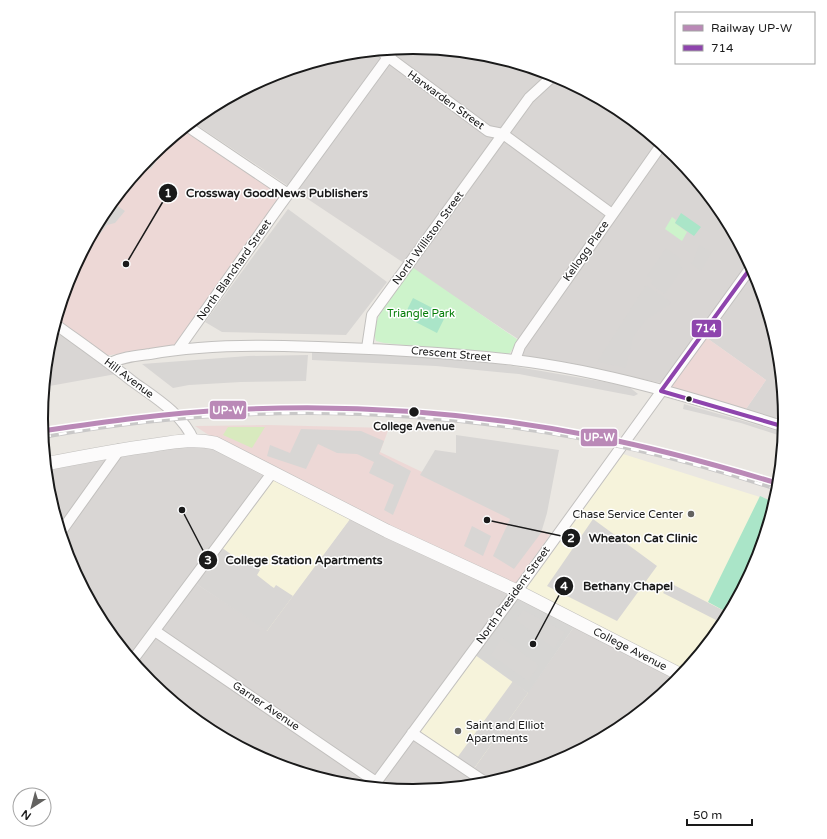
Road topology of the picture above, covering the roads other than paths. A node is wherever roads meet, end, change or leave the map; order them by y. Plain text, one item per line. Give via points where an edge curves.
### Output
1 (390, 55) edge
2 (393, 55) edge
3 (548, 80) edge
4 (192, 129) edge
5 (504, 134) junction
6 (658, 149) edge
7 (288, 194) junction
8 (612, 214) junction
9 (747, 272) edge
10 (60, 327) edge
11 (179, 348) junction
12 (367, 348) junction
13 (515, 360) junction
14 (110, 364) junction
15 (661, 391) junction
16 (779, 425) edge
17 (194, 441) junction
18 (120, 449) junction
19 (51, 463) edge
20 (272, 473) junction
21 (64, 527) edge
22 (517, 590) junction
23 (155, 631) junction
24 (136, 656) edge
25 (677, 673) edge
26 (412, 733) junction
27 (480, 779) edge
28 (370, 782) edge
29 (376, 783) edge

1 - 7 street, North Blanchard Street
2 - 5 street, Harwarden Street via 488,131
3 - 5 street, North Williston Street via 529,98
4 - 7 street
5 - 8 street, Harwarden Street
5 - 12 street, North Williston Street via 372,315
6 - 8 street, Kellogg Place
7 - 11 street, North Blanchard Street
8 - 13 street, Kellogg Place via 520,346
9 - 15 street, North President Street
10 - 14 street, Hill Avenue
11 - 12 street, Crescent Street via 244,345
11 - 14 street, Crescent Street via 124,357
12 - 13 street, Crescent Street
13 - 15 street, Crescent Street via 584,372
14 - 17 street, Hill Avenue via 169,409
15 - 16 street, Crescent Street
15 - 22 street, North President Street
17 - 18 street, College Avenue
17 - 20 street, College Avenue via 214,443
18 - 19 street, College Avenue
18 - 21 street
20 - 22 street, College Avenue via 387,531
20 - 23 street
22 - 25 street, College Avenue
22 - 26 street, North President Street
23 - 24 street
23 - 28 street, Garner Avenue
26 - 27 street
26 - 29 street, North President Street

